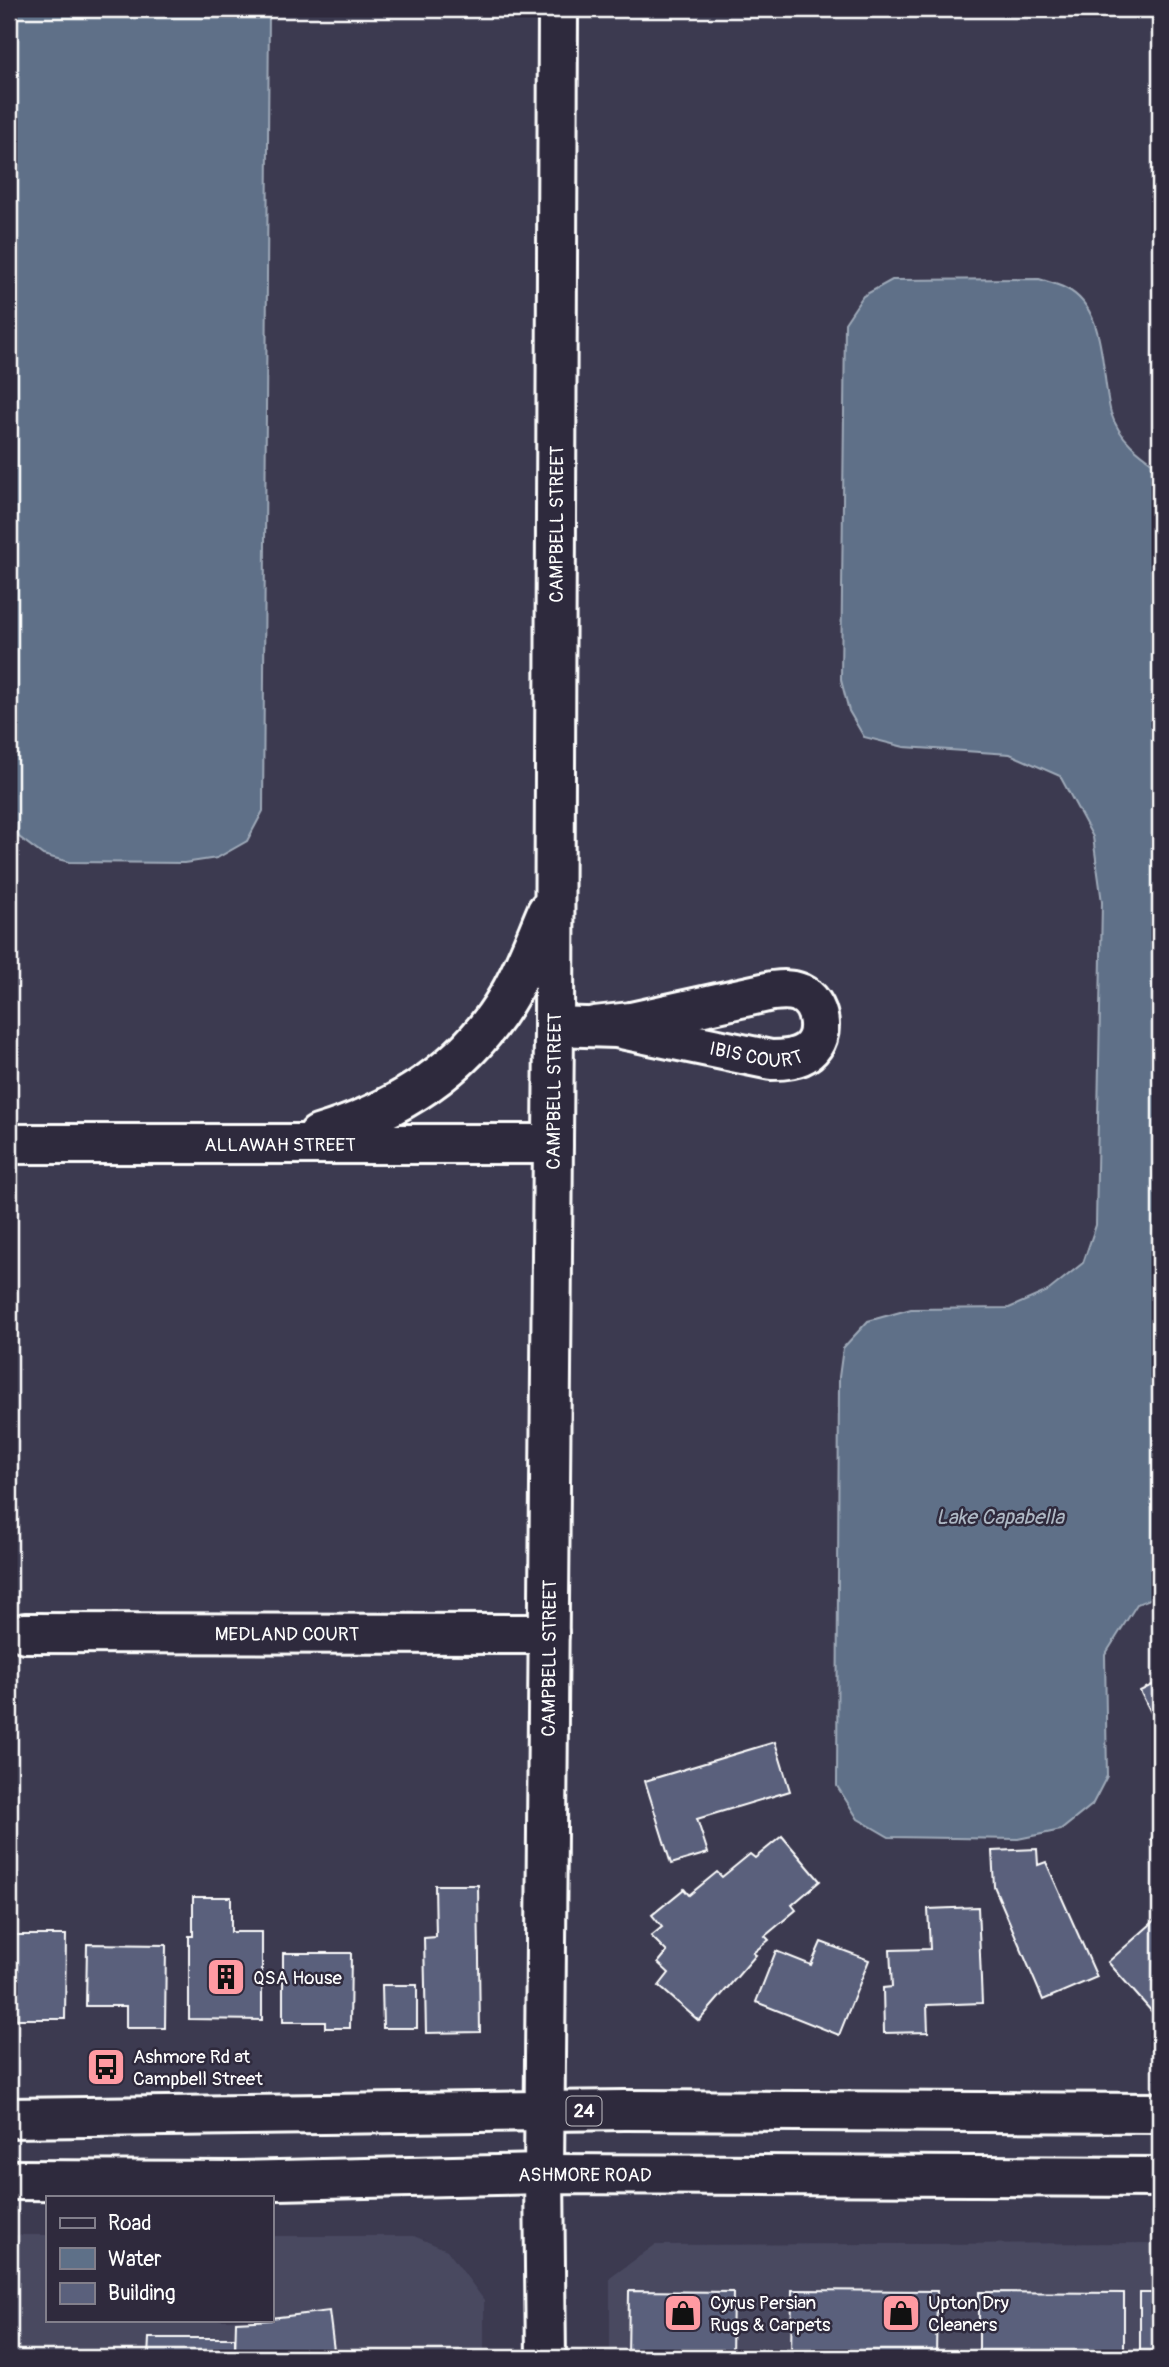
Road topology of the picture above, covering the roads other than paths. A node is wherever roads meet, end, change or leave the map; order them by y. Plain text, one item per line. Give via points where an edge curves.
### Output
1 (558, 9) edge
2 (554, 895) junction
3 (554, 1026) junction
4 (595, 1026) junction
5 (9, 1144) edge
6 (282, 1144) junction
7 (553, 1144) junction
8 (25, 1633) dead end
9 (549, 1633) junction
10 (546, 2111) junction
11 (1160, 2113) edge
12 (9, 2118) edge
13 (544, 2174) junction
14 (1160, 2177) edge
15 (9, 2180) edge
16 (546, 2358) edge

1 - 2 street, CAMPBELL STREET
2 - 3 street, CAMPBELL STREET
2 - 6 street via 508,996 457,1061 416,1092 374,1115
3 - 4 street, IBIS COURT
3 - 7 street, CAMPBELL STREET
4 - 4 street, IBIS COURT via 789,990 809,1000 819,1030 809,1050 778,1060
5 - 6 street, ALLAWAH STREET
6 - 7 street, ALLAWAH STREET
7 - 9 street, CAMPBELL STREET
8 - 9 street, MEDLAND COURT
9 - 10 street, CAMPBELL STREET
10 - 11 street, 24
10 - 12 street, 24
10 - 13 street, CAMPBELL STREET
13 - 14 street, ASHMORE ROAD
13 - 15 street, ASHMORE ROAD via 237,2181
13 - 16 street, CAMPBELL STREET

